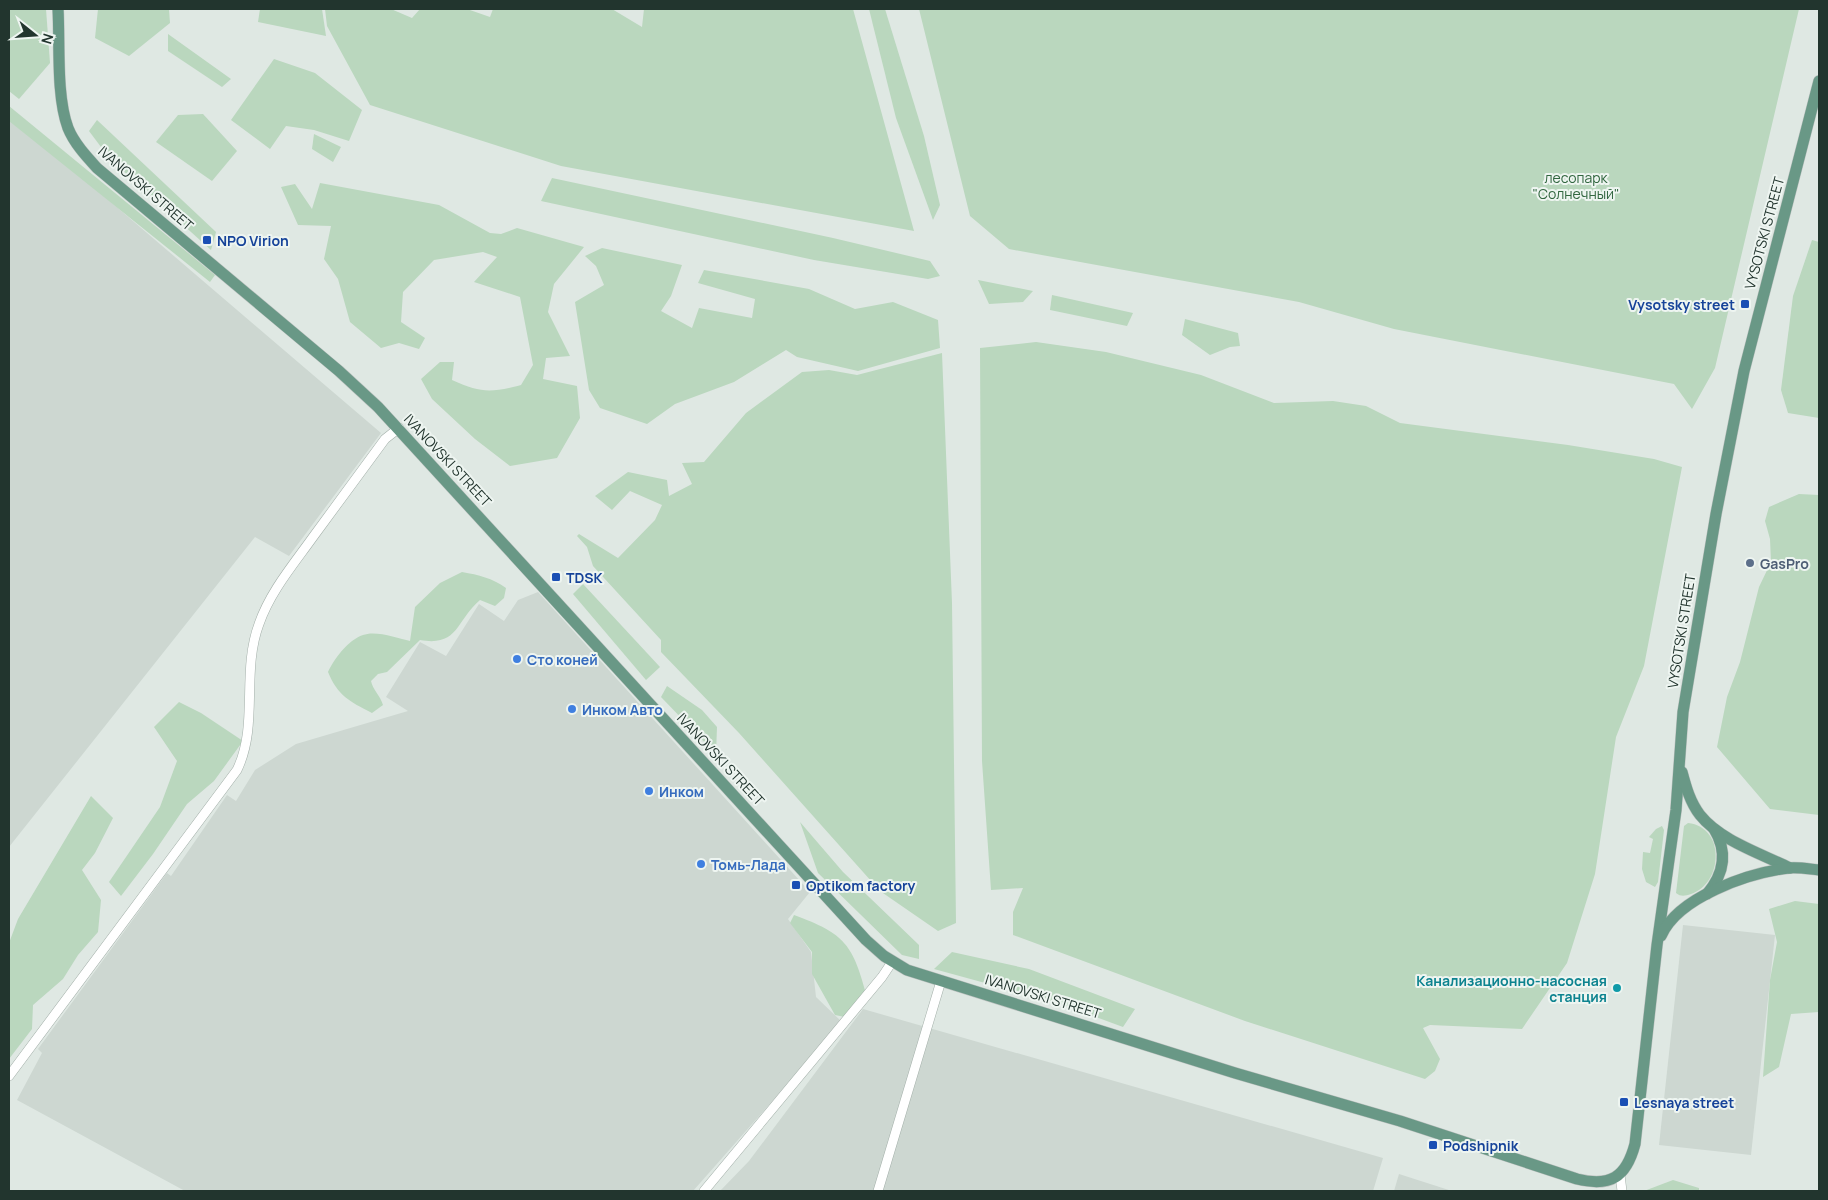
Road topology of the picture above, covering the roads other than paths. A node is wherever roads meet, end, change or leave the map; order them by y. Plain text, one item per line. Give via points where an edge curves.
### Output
1 (58, 9) edge
2 (1819, 81) edge
3 (399, 428) junction
4 (1680, 765) junction
5 (1676, 810) junction
6 (1700, 814) junction
7 (1711, 826) junction
8 (1790, 868) junction
9 (1819, 870) edge
10 (1702, 897) junction
11 (1663, 904) junction
12 (1657, 945) junction
13 (892, 962) junction
14 (940, 981) junction
15 (9, 1076) edge
16 (1620, 1174) junction
17 (704, 1191) edge
18 (878, 1191) edge
19 (1622, 1191) edge

1 - 3 main road, IVANOVSKI STREET via 62,99 68,128 79,148 97,168 339,371
2 - 4 main road, VYSOTSKI STREET via 1749,352 1728,447 1683,712
3 - 13 main road, IVANOVSKI STREET via 866,940
3 - 15 street via 385,439 268,603 253,646 248,737 237,770
4 - 5 main road, VYSOTSKI STREET
4 - 6 main road via 1688,794
5 - 6 main road
5 - 11 main road, VYSOTSKI STREET
6 - 7 main road
7 - 8 main road
7 - 10 main road via 1719,838 1723,861 1715,885
8 - 9 main road
8 - 10 main road via 1751,876
10 - 11 main road via 1685,903
10 - 12 main road via 1676,913 1665,926
11 - 12 main road, VYSOTSKI STREET
12 - 16 main road, VYSOTSKI STREET via 1635,1144 1631,1159
13 - 14 main road, IVANOVSKI STREET
13 - 17 street
14 - 16 main road, IVANOVSKI STREET via 1408,1123 1577,1178 1598,1183
14 - 18 street
16 - 19 street

